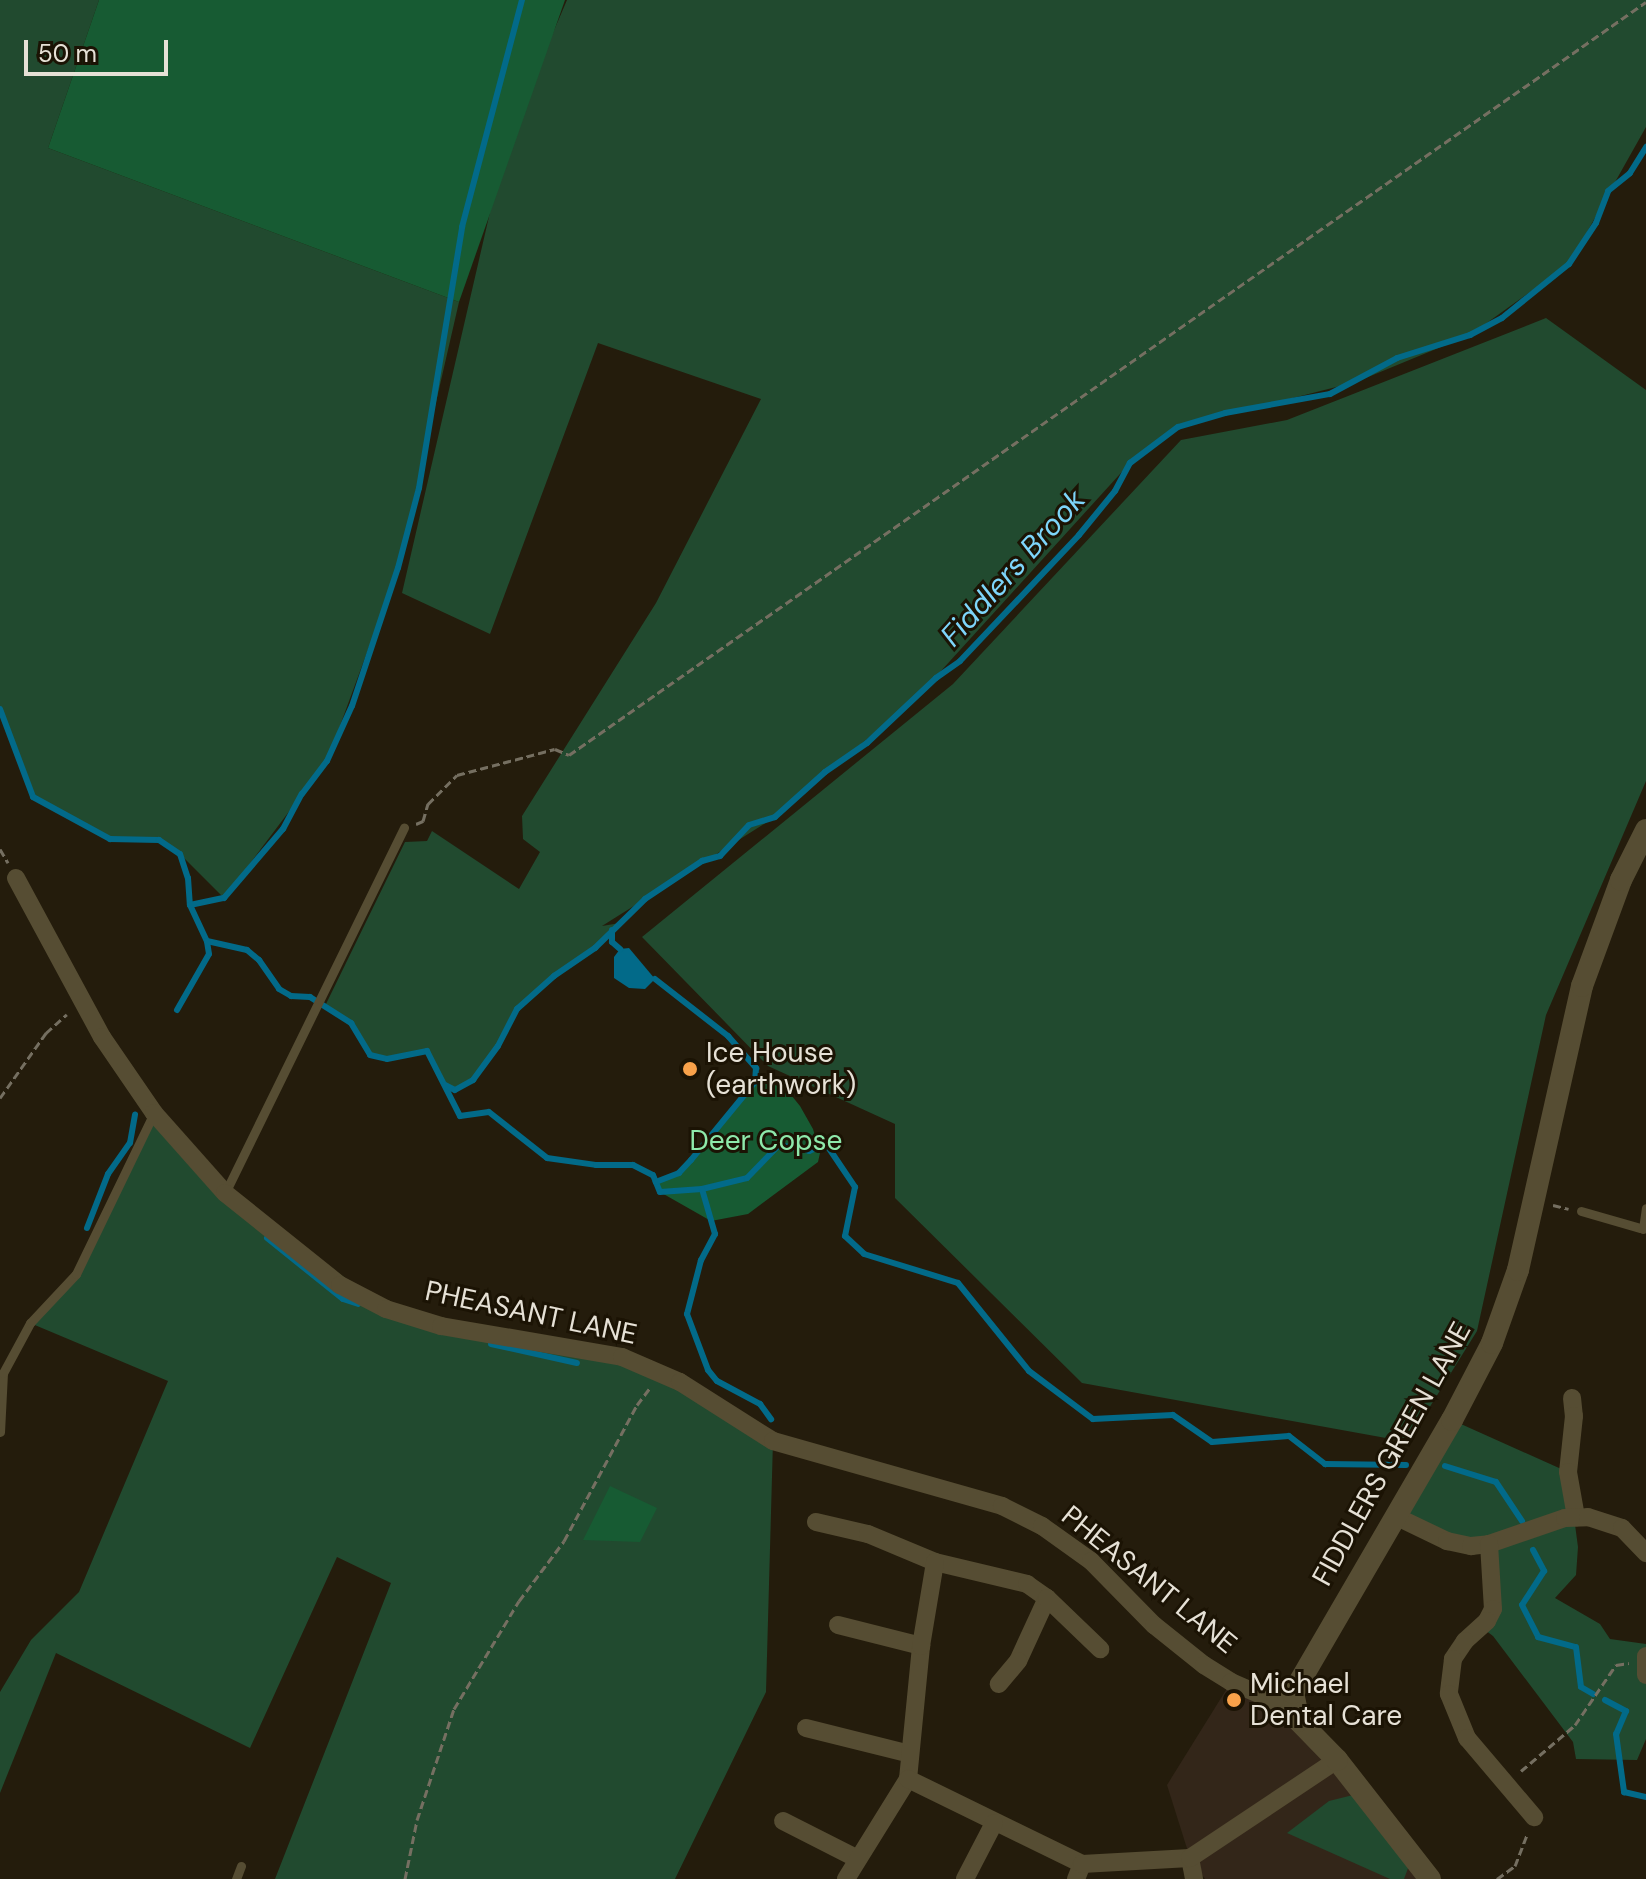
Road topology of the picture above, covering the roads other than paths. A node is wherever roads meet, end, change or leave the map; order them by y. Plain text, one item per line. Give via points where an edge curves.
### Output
1 (404, 827) road end
2 (1646, 830) edge
3 (16, 878) dead end
4 (154, 1113) junction
5 (225, 1193) junction
6 (1646, 1208) edge
7 (1581, 1211) road end
8 (1643, 1229) edge
9 (1579, 1412) dead end
10 (0, 1432) edge
11 (1395, 1516) junction
12 (1576, 1517) junction
13 (816, 1522) dead end
14 (1489, 1544) junction
15 (1646, 1553) edge
16 (935, 1562) junction
17 (1047, 1598) junction
18 (838, 1625) dead end
19 (921, 1646) junction
20 (1100, 1649) dead end
21 (999, 1684) dead end
22 (1293, 1701) junction
23 (806, 1728) dead end
24 (910, 1754) junction
25 (1337, 1760) junction
26 (908, 1779) junction
27 (1534, 1817) road end
28 (783, 1821) dead end
29 (994, 1823) junction
30 (856, 1858) junction
31 (1190, 1858) junction
32 (241, 1866) dead end
33 (1079, 1872) edge
34 (236, 1879) edge
35 (846, 1879) edge
36 (965, 1879) edge
37 (1194, 1879) edge
38 (1430, 1879) edge

1 - 5 lane
2 - 11 street, FIDDLERS GREEN LANE via 1621,880 1582,986 1518,1270 1492,1343
3 - 4 street, PHEASANT LANE via 82,1001
4 - 5 street, PHEASANT LANE
4 - 10 lane via 76,1274 30,1323 3,1373
5 - 22 street, PHEASANT LANE via 320,1272 386,1309 441,1326 622,1357 659,1371 773,1441 982,1498 1022,1516 1091,1561 1154,1625 1204,1665 1275,1701
6 - 8 lane
7 - 8 lane
9 - 12 street via 1568,1472
11 - 14 street via 1447,1541
11 - 22 street, FIDDLERS GREEN LANE via 1299,1679
12 - 14 street
12 - 15 street via 1611,1523 1633,1536
13 - 16 street via 868,1534
14 - 27 street via 1493,1609 1458,1649 1448,1682 1460,1726
16 - 17 street via 1027,1584
16 - 19 street
17 - 20 street
17 - 21 street via 1018,1661
18 - 19 street
19 - 24 street
22 - 25 street via 1299,1721
23 - 24 street
24 - 26 street
25 - 31 street
25 - 38 street
26 - 29 street
26 - 30 street
28 - 30 street
29 - 33 street
29 - 36 street
30 - 35 street
31 - 33 street
31 - 37 street
32 - 34 lane

